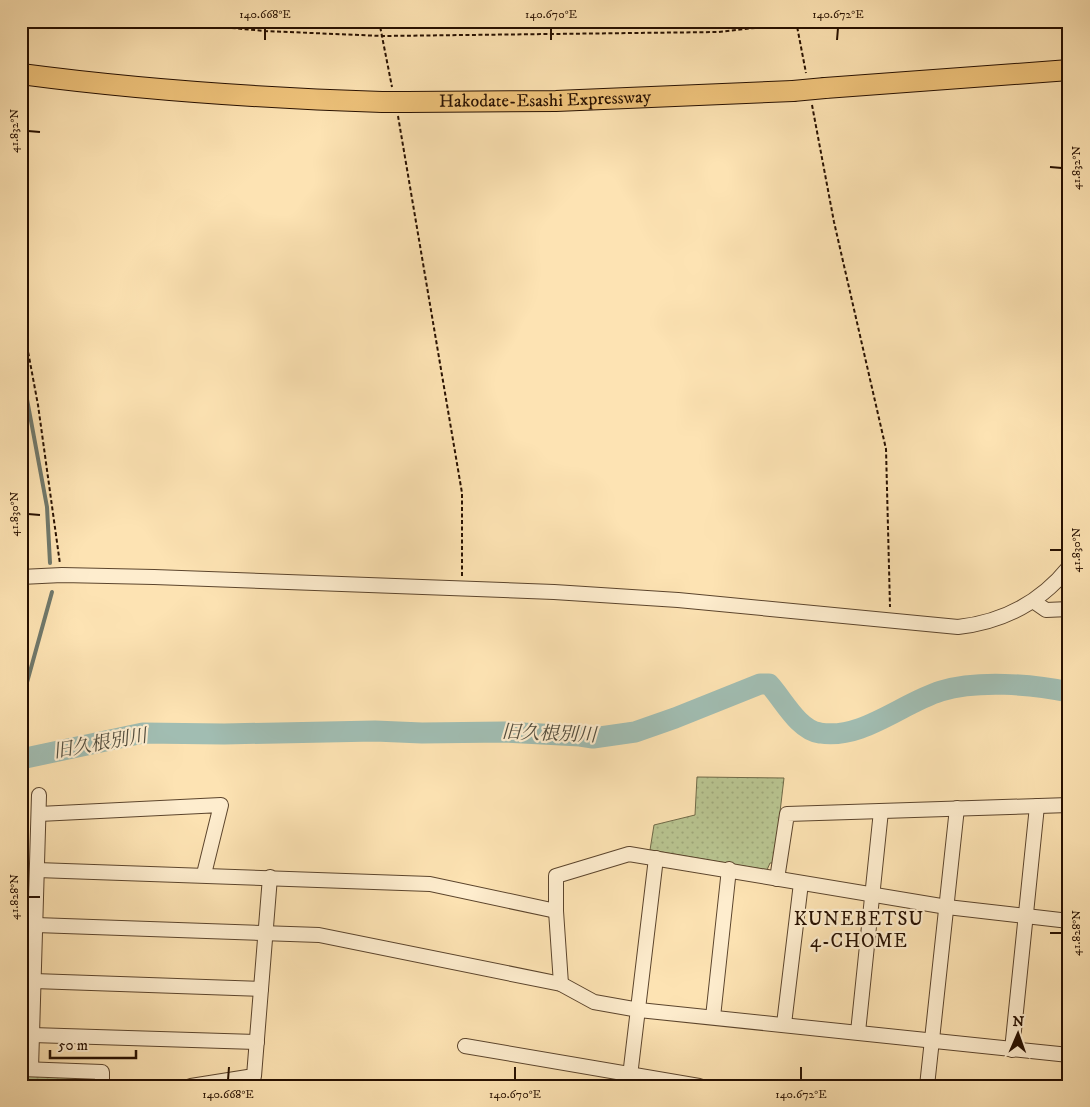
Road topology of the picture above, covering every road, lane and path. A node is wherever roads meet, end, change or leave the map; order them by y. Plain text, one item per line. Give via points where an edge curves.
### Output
1 (154, 21) edge
2 (379, 21) edge
3 (818, 21) edge
4 (796, 22) edge
5 (382, 36) junction
6 (1069, 70) edge
7 (21, 74) edge
8 (395, 102) junction
9 (817, 133) dead end
10 (21, 314) edge
11 (1069, 567) edge
12 (62, 574) junction
13 (21, 577) edge
14 (463, 589) junction
15 (1033, 601) junction
16 (1069, 609) edge
17 (891, 622) junction
18 (39, 795) dead end
19 (1069, 805) edge
20 (1037, 806) junction
21 (957, 808) junction
22 (881, 811) junction
23 (39, 814) junction
24 (656, 858) junction
25 (728, 869) junction
26 (37, 870) junction
27 (204, 874) junction
28 (270, 877) junction
29 (777, 879) junction
30 (801, 883) junction
31 (873, 895) junction
32 (947, 907) junction
33 (556, 911) junction
34 (1026, 916) junction
35 (1069, 921) edge
36 (36, 925) junction
37 (21, 927) edge
38 (266, 932) junction
39 (28, 983) edge
40 (561, 984) junction
41 (261, 989) junction
42 (639, 1010) junction
43 (713, 1017) junction
44 (784, 1024) junction
45 (858, 1032) junction
46 (32, 1035) junction
47 (931, 1041) junction
48 (257, 1042) junction
49 (465, 1046) dead end
50 (1012, 1050) junction
51 (1069, 1055) edge
52 (26, 1069) edge
53 (630, 1076) junction
54 (102, 1086) edge
55 (191, 1086) edge
56 (699, 1086) edge
57 (927, 1086) edge

1 - 5 path via 265,31
2 - 5 path
3 - 4 path
4 - 5 path via 718,32
5 - 8 path
6 - 8 highway, Hakodate-Esashi Expressway, bridge via 793,90 565,101
7 - 8 highway, Hakodate-Esashi Expressway via 131,88
8 - 14 path via 462,493
9 - 17 path via 886,449
10 - 12 path via 38,405
11 - 15 street via 1057,582
12 - 13 street
12 - 14 street
14 - 17 street via 678,600
15 - 16 street via 1046,610
15 - 17 street via 1022,609 974,625 936,627
18 - 23 street
19 - 20 street
20 - 21 street
20 - 34 street
21 - 22 street
21 - 32 street
22 - 29 street via 787,814
22 - 31 street
23 - 26 street
23 - 27 street via 221,805
24 - 25 street
24 - 33 street via 629,854 556,876
24 - 42 street
25 - 29 street
25 - 43 street
26 - 27 street
26 - 36 street
27 - 28 street
28 - 33 street via 430,884
28 - 38 street
29 - 30 street
30 - 31 street
30 - 44 street
31 - 32 street
31 - 45 street
32 - 34 street
32 - 47 street
33 - 40 street
34 - 35 street
34 - 50 street
36 - 37 street
36 - 38 street
36 - 39 street
38 - 40 street via 319,934
38 - 41 street
39 - 41 street
39 - 46 street
40 - 42 street via 594,1002
41 - 48 street
42 - 43 street
42 - 53 street
43 - 44 street
44 - 45 street
45 - 47 street
46 - 48 street
46 - 52 street
47 - 50 street
47 - 57 street
48 - 55 street via 254,1076
49 - 53 street
50 - 51 street
52 - 54 street via 102,1072
53 - 56 street

